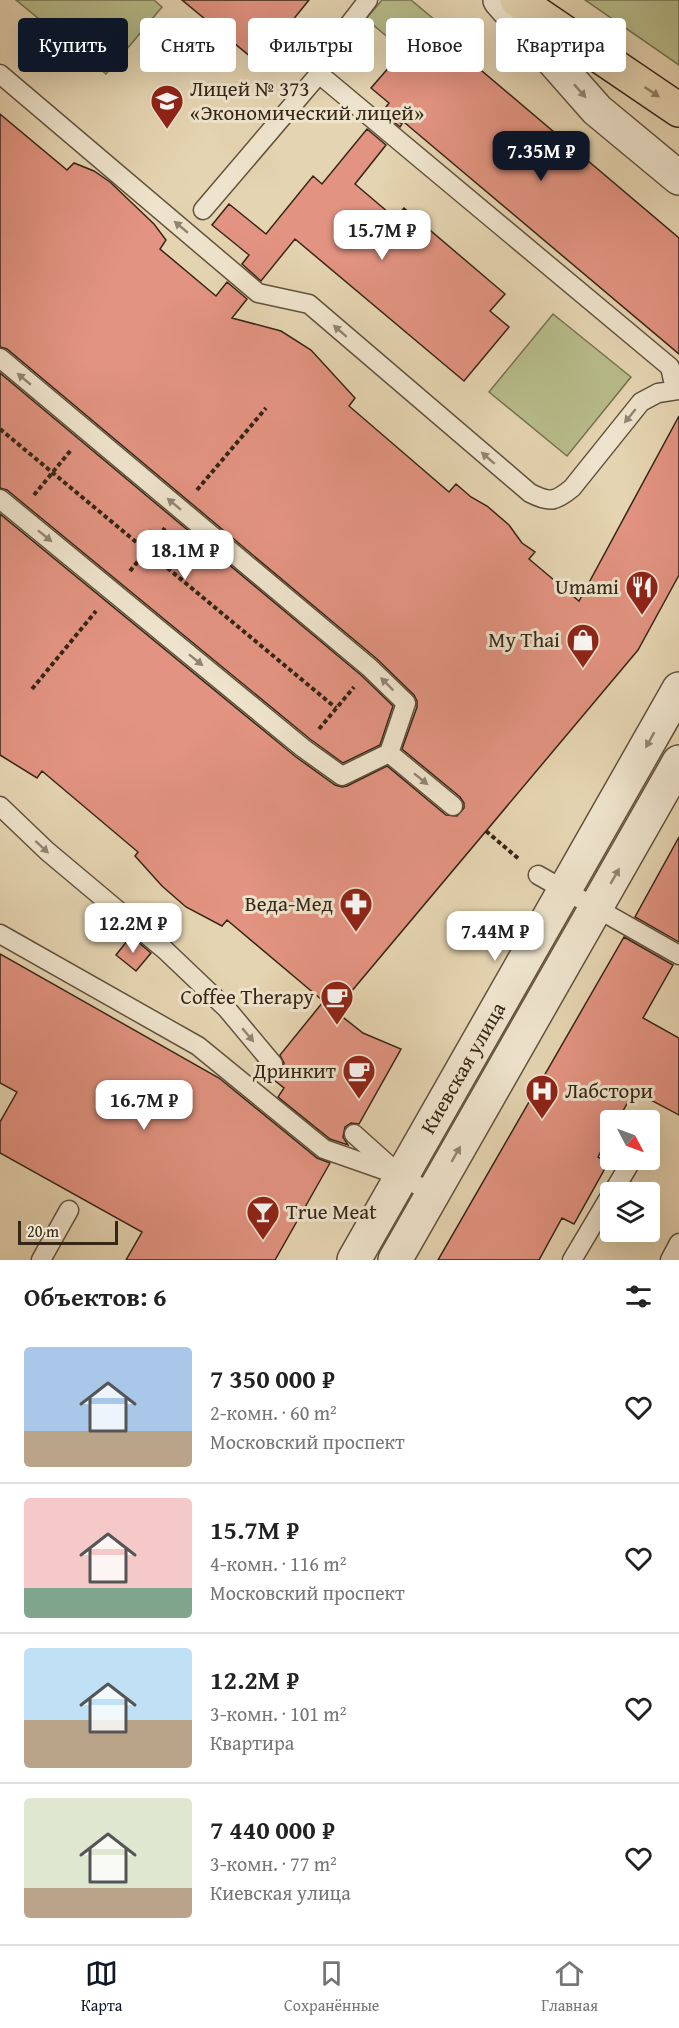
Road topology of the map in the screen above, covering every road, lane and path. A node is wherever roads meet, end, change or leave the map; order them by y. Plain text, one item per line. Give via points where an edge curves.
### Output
1 (368, 0) edge
2 (500, 0) edge
3 (516, 0) edge
4 (0, 74) edge
5 (319, 74) junction
6 (679, 110) edge
7 (679, 178) edge
8 (203, 210) dead end
9 (0, 358) edge
10 (677, 390) edge
11 (266, 408) dead end
12 (0, 429) edge
13 (87, 431) junction
14 (52, 472) junction
15 (0, 499) edge
16 (181, 510) junction
17 (18, 514) junction
18 (147, 551) junction
19 (113, 592) junction
20 (370, 668) junction
21 (32, 689) dead end
22 (675, 704) edge
23 (336, 708) junction
24 (303, 748) junction
25 (389, 753) junction
26 (679, 762) edge
27 (0, 806) edge
28 (453, 806) dead end
29 (486, 831) dead end
30 (552, 882) junction
31 (596, 908) junction
32 (0, 934) edge
33 (679, 955) edge
34 (273, 1064) dead end
35 (354, 1134) dead end
36 (402, 1176) junction
37 (433, 1194) junction
38 (69, 1210) dead end
39 (600, 1214) edge
40 (679, 1243) edge
41 (41, 1260) edge
42 (354, 1260) edge
43 (395, 1260) edge
44 (572, 1260) edge
45 (670, 1260) edge

1 - 5 lane via 334,44
2 -> 7 street via 597,110
3 -> 6 main road
10 -> 4 lane via 658,393 641,402 559,499 545,500 530,493 309,304 258,292
5 - 8 lane
5 - 10 lane via 670,367
13 -> 9 lane
11 - 16 path
12 - 14 path
13 - 14 path
16 -> 13 lane
14 - 17 path
14 - 18 path
15 - 17 lane
16 - 18 path
16 - 20 lane
17 -> 19 lane
18 - 19 path
18 - 23 path
19 - 21 path
19 -> 24 lane
20 - 23 path
25 -> 20 lane via 406,703
22 -> 30 street, Киевская улица
23 - 24 path
24 - 25 lane via 342,776
25 -> 28 lane
31 -> 26 street, Киевская улица
27 -> 34 lane via 165,950 227,1010
29 - 30 path
30 - 31 lane
30 - 36 street, Киевская улица
31 - 33 lane
37 -> 31 street, Киевская улица
32 - 36 lane via 198,1046 324,1149
35 - 36 lane
36 - 37 lane
36 - 42 street, Киевская улица
37 - 43 street, Киевская улица
38 - 41 lane
39 - 44 lane
40 - 45 lane

